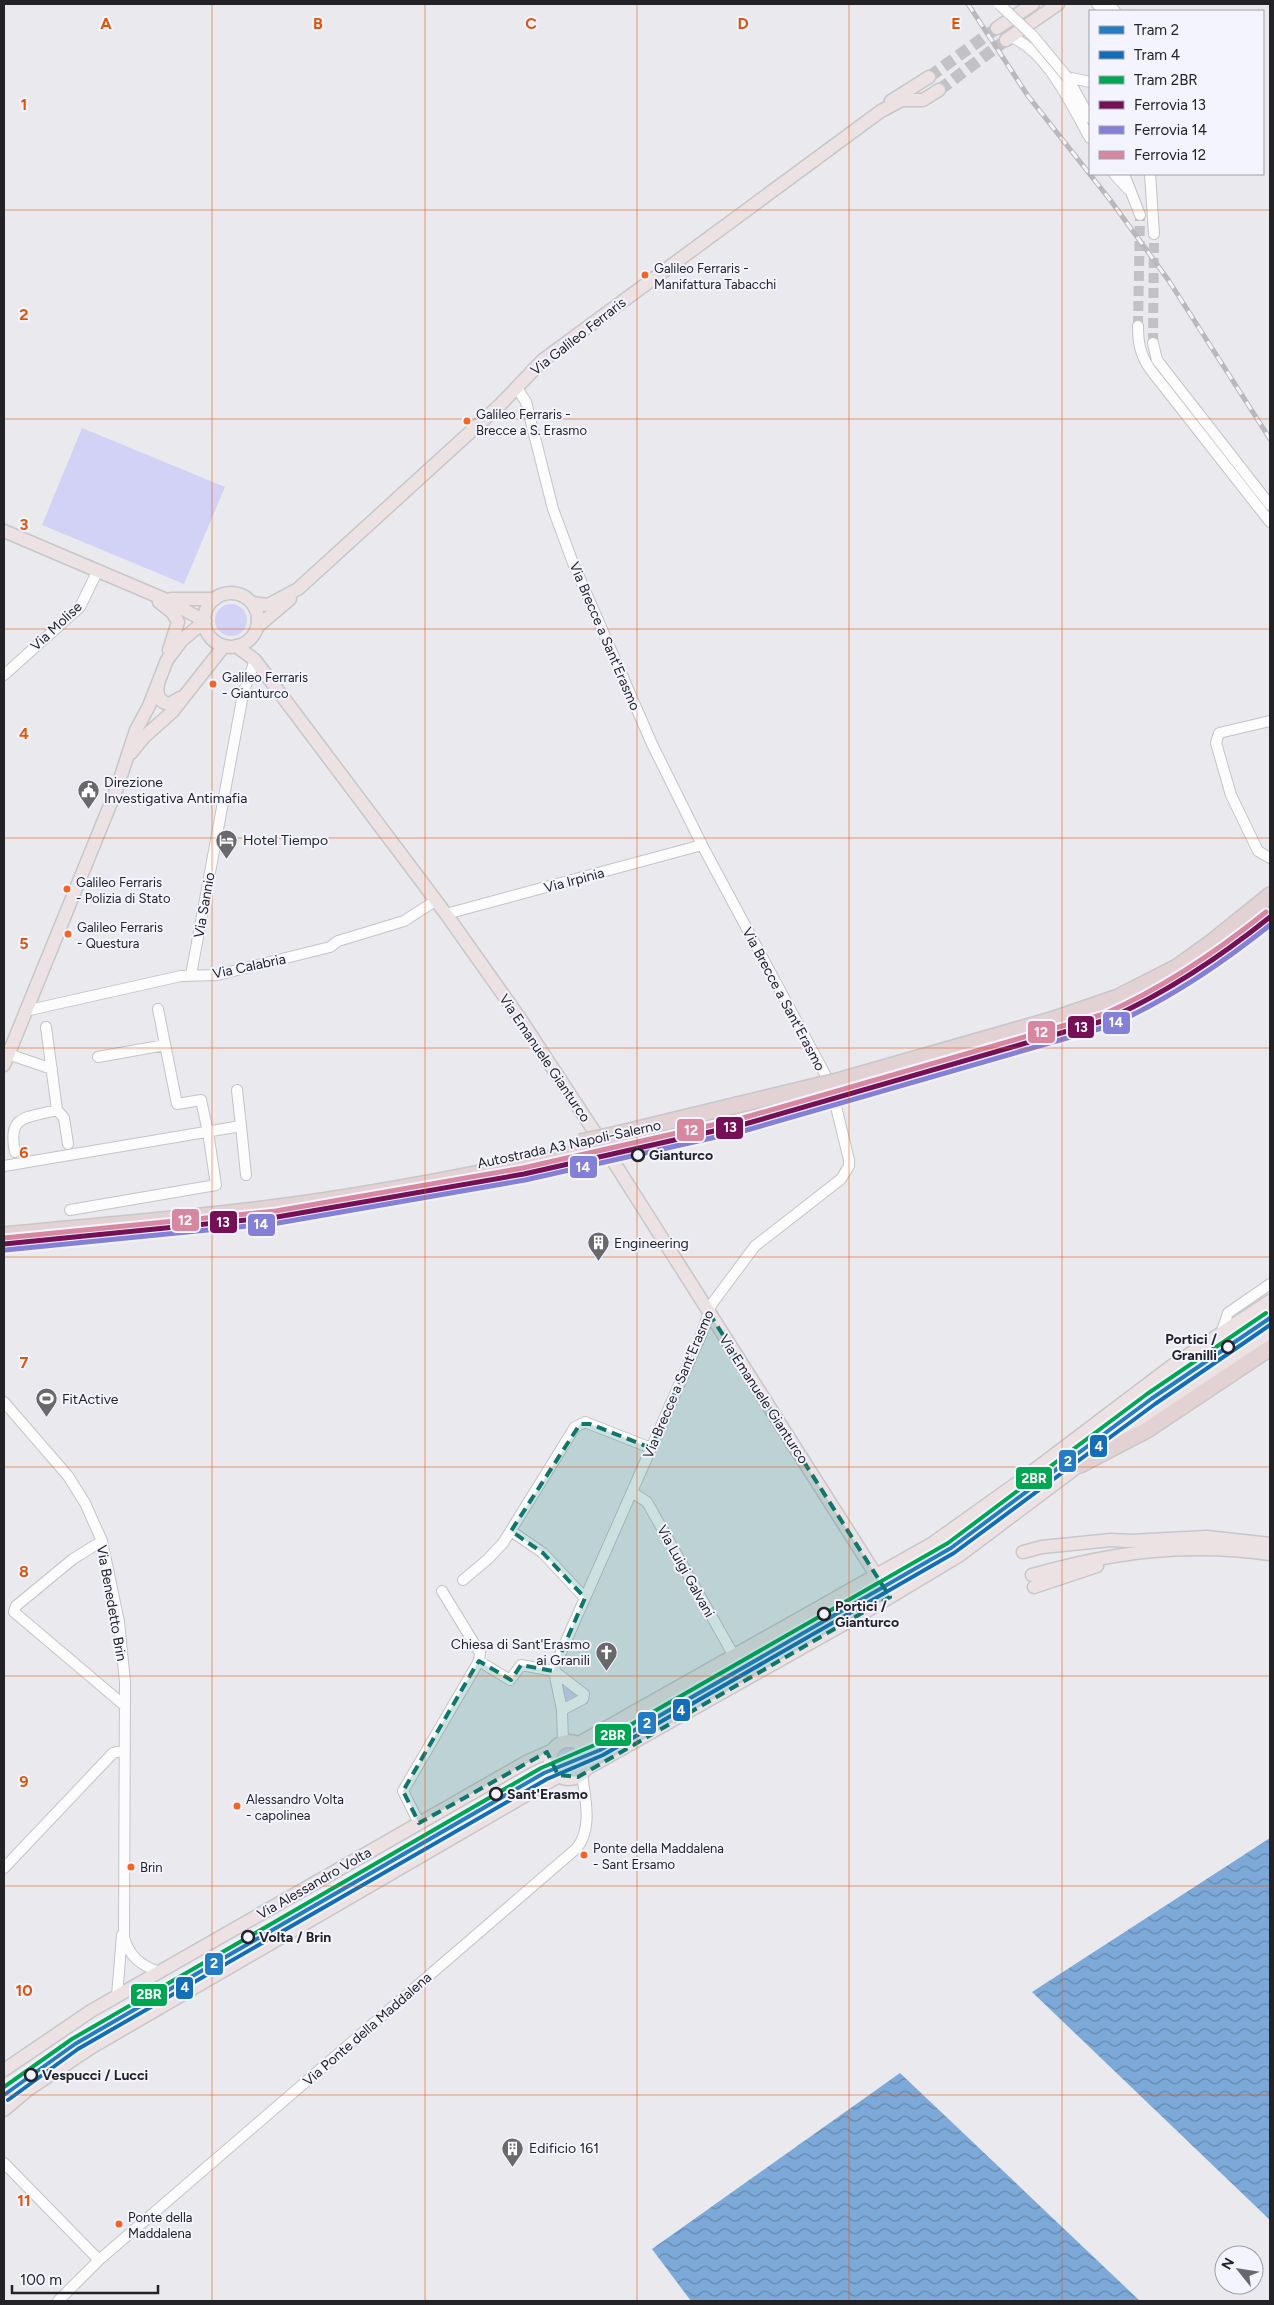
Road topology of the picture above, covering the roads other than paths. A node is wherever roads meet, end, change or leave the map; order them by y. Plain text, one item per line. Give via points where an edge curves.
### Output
1 (999, 4) edge
2 (1006, 4) edge
3 (1033, 4) edge
4 (1058, 4) edge
5 (999, 27) joint
6 (1009, 39) joint
7 (929, 77) tunnel mouth
8 (1067, 78) junction
9 (1089, 82) edge
10 (938, 90) tunnel mouth
11 (880, 111) junction
12 (1089, 116) edge
13 (1089, 136) edge
14 (1115, 175) edge
15 (1124, 175) edge
16 (1144, 175) edge
17 (1150, 175) edge
18 (1151, 194) junction
19 (1134, 196) junction
20 (1140, 215) tunnel mouth
21 (1154, 234) tunnel mouth
22 (1138, 326) tunnel mouth
23 (1153, 344) tunnel mouth
24 (517, 388) junction
25 (1270, 505) edge
26 (1270, 522) edge
27 (4, 531) edge
28 (98, 570) junction
29 (134, 586) junction
30 (298, 589) junction
31 (164, 599) junction
32 (215, 599) junction
33 (252, 603) junction
34 (205, 621) junction
35 (254, 633) junction
36 (230, 646) junction
37 (167, 660) junction
38 (255, 660) junction
39 (4, 674) edge
40 (158, 682) junction
41 (188, 691) junction
42 (1270, 722) edge
43 (127, 759) junction
44 (702, 845) junction
45 (1270, 858) edge
46 (1270, 895) edge
47 (435, 901) junction
48 (1270, 906) edge
49 (446, 914) junction
50 (192, 975) junction
51 (158, 1009) dead end
52 (25, 1011) junction
53 (46, 1027) dead end
54 (165, 1045) junction
55 (98, 1057) dead end
56 (6, 1060) edge
57 (52, 1070) junction
58 (828, 1088) junction
59 (237, 1090) dead end
60 (57, 1110) junction
61 (241, 1126) junction
62 (208, 1132) junction
63 (68, 1144) dead end
64 (583, 1147) junction
65 (15, 1152) dead end
66 (4, 1166) edge
67 (246, 1175) dead end
68 (70, 1210) dead end
69 (4, 1226) edge
70 (4, 1235) edge
71 (1270, 1284) edge
72 (1270, 1301) edge
73 (709, 1313) junction
74 (1270, 1332) edge
75 (1221, 1334) junction
76 (1270, 1348) edge
77 (4, 1402) edge
78 (651, 1448) junction
79 (1080, 1465) junction
80 (632, 1492) junction
81 (511, 1530) junction
82 (102, 1540) junction
83 (1270, 1544) edge
84 (1131, 1547) junction
85 (1068, 1550) junction
86 (1270, 1554) edge
87 (1067, 1565) junction
88 (876, 1574) junction
89 (463, 1580) dead end
90 (442, 1591) dead end
91 (890, 1597) junction
92 (585, 1598) junction
93 (734, 1656) junction
94 (480, 1661) junction
95 (554, 1671) junction
96 (125, 1706) junction
97 (562, 1710) junction
98 (563, 1742) junction
99 (579, 1743) junction
100 (126, 1750) junction
101 (553, 1750) junction
102 (584, 1771) junction
103 (559, 1776) junction
104 (419, 1822) junction
105 (4, 1868) edge
106 (123, 1926) junction
107 (159, 1972) junction
108 (116, 1996) junction
109 (4, 2070) edge
110 (4, 2110) edge
111 (4, 2163) edge
112 (99, 2260) junction
113 (58, 2301) edge

1 - 8 street, bridge via 1033,36
2 - 5 street
3 - 5 main road
4 - 6 main road
6 - 13 street via 1023,42 1038,55
7 - 11 main road, Via Galileo Ferraris via 904,91
8 - 9 street
8 - 12 street
10 - 11 main road, Via Galileo Ferraris via 923,100 902,100
11 - 24 main road, Via Galileo Ferraris via 545,358
14 - 19 street
15 - 19 street
16 - 18 street
17 - 18 street
18 - 21 street
19 - 20 street
22 - 26 street via 1141,355 1150,369
23 - 25 street via 1157,360
24 - 30 main road, Via Galileo Ferraris
24 - 44 street, Via Brecce a Sant'Erasmo via 526,402 553,509 573,563 652,744
27 - 28 main road
28 - 29 main road
28 - 39 street, Via Molise via 80,607
29 - 31 main road
29 - 37 main road via 176,617 178,626
30 - 33 main road, Via Galileo Ferraris via 268,605
30 - 35 main road, Via Galileo Ferraris
31 - 32 main road
31 - 34 main road
32 - 33 main road via 234,594
32 - 34 main road via 207,609
33 - 35 main road via 257,614
34 - 36 main road via 210,636
34 - 37 main road via 182,640
35 - 36 main road
35 - 38 main road, Via Emanuele Gianturco
36 - 38 main road, Via Emanuele Gianturco
36 - 41 main road
37 - 40 main road
38 - 47 main road, Via Emanuele Gianturco
38 - 50 street, Via Sannio via 243,694
40 - 41 main road via 157,694 166,704 177,701
40 - 43 main road
41 - 43 main road
42 - 45 street via 1219,733 1216,743 1235,803 1258,851
43 - 52 main road
44 - 49 street, Via Irpinia
44 - 73 street, Via Brecce a Sant'Erasmo via 826,1076 849,1160 841,1179 755,1246 711,1305
46 - 58 highway, Autostrada A3 Napoli-Salerno via 1214,941 1177,966 1118,997
47 - 49 main road, Via Emanuele Gianturco
47 - 50 street, Via Calabria via 404,921 339,941 330,947 216,975
48 - 58 highway, Autostrada A3 Napoli-Salerno via 1182,974 1122,1006 1072,1023
49 - 73 main road, Via Emanuele Gianturco via 519,1017
50 - 52 street, Via Calabria
51 - 54 street
52 - 56 main road
53 - 57 street
54 - 55 street
54 - 62 street via 177,1104 201,1100
56 - 57 street
57 - 60 street
58 - 64 highway, Autostrada A3 Napoli-Salerno
59 - 61 street
60 - 63 street via 64,1118
60 - 65 street via 26,1118 15,1125 11,1135
61 - 62 street
61 - 67 street
62 - 66 street
62 - 68 street via 216,1186
64 - 69 highway, Autostrada A3 Napoli-Salerno via 236,1204
64 - 70 highway, Autostrada A3 Napoli-Salerno via 446,1180 323,1200 246,1211
71 - 75 street via 1228,1312
72 - 75 main road
73 - 78 street, Via Brecce a Sant'Erasmo
73 - 88 main road, Via Emanuele Gianturco
74 - 79 main road via 1156,1408
75 - 88 main road via 1132,1394 955,1528
76 - 79 highway via 1147,1430
77 - 82 street, Via Benedetto Brin via 68,1476
78 - 80 street, Via Brecce a Sant'Erasmo
78 - 81 street via 590,1424 580,1424
79 - 91 main road via 960,1555
80 - 92 street, Via Brecce a Sant'Erasmo
80 - 93 street, Via Luigi Galvani via 648,1502
81 - 89 street via 497,1550
81 - 92 street via 543,1553
82 - 96 street, Via Benedetto Brin via 121,1638
82 - 96 street via 73,1559 14,1610 17,1616
83 - 84 main road via 1207,1538
84 - 85 main road
84 - 85 main road via 1084,1542 1025,1555
84 - 86 main road
84 - 87 main road
84 - 87 main road via 1033,1581
85 - 87 main road via 1062,1557
88 - 91 main road, Via Emanuele Gianturco
88 - 93 main road
90 - 94 street via 480,1653
91 - 102 main road
92 - 95 street, Via Brecce a Sant'Erasmo
93 - 99 main road
94 - 95 street via 510,1680 522,1665
94 - 104 street via 403,1791
95 - 97 street
95 - 97 street via 585,1696
96 - 100 street, Via Benedetto Brin
97 - 98 street
98 - 99 main road
98 - 101 main road
99 - 102 main road via 588,1756
100 - 105 street via 114,1753
100 - 106 street, Via Benedetto Brin
101 - 103 main road via 551,1764
101 - 104 main road, Via Alessandro Volta
102 - 103 main road via 573,1779
102 - 112 street, Via Ponte della Maddalena via 586,1826 583,1840 577,1848
103 - 110 main road via 92,2047
104 - 107 main road, Via Alessandro Volta
106 - 107 street, Via Benedetto Brin via 126,1946 132,1956
106 - 108 street, Via Benedetto Brin
107 - 108 main road, Via Alessandro Volta
108 - 109 main road, Via Alessandro Volta via 64,2027
111 - 112 street
112 - 113 street, Via Ponte della Maddalena

